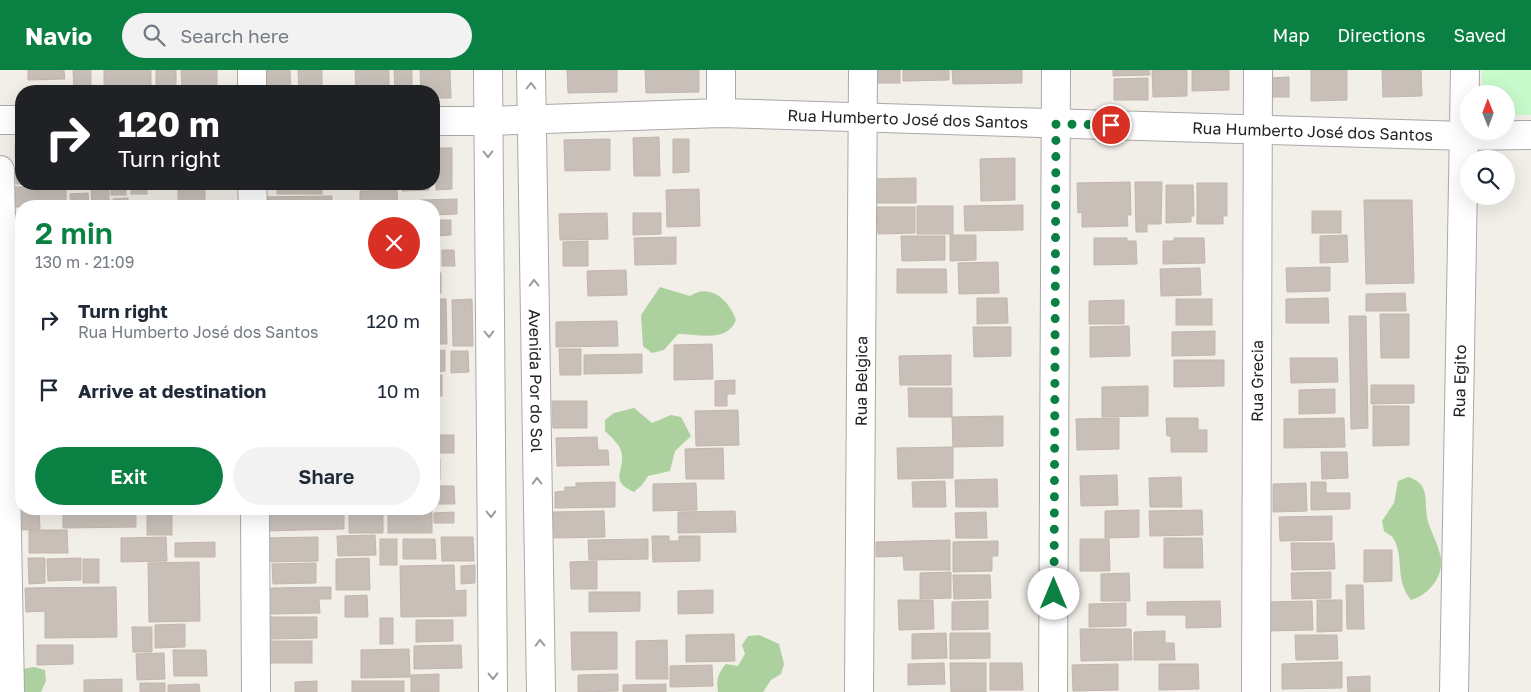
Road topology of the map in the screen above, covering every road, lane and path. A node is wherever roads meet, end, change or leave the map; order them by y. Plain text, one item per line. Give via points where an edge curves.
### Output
1 (252, 70) edge
2 (488, 70) edge
3 (531, 70) edge
4 (721, 70) edge
5 (863, 70) edge
6 (1056, 70) edge
7 (1258, 70) edge
8 (1465, 70) edge
9 (252, 85) edge
10 (1465, 85) edge
11 (721, 113) junction
12 (864, 117) junction
13 (531, 119) junction
14 (0, 120) edge
15 (15, 120) edge
16 (440, 121) edge
17 (487, 122) junction
18 (1056, 124) junction
19 (1258, 130) junction
20 (1460, 136) edge
21 (1515, 136) edge
22 (1531, 136) edge
23 (1465, 140) edge
24 (0, 170) edge
25 (255, 515) edge
26 (10, 692) edge
27 (256, 692) edge
28 (493, 692) edge
29 (541, 692) edge
30 (859, 692) edge
31 (1053, 692) edge
32 (1256, 692) edge
33 (1454, 692) edge

1 - 9 street
2 - 17 street
13 -> 3 street, Avenida Por do Sol
4 - 11 street
5 - 12 street, Rua Belgica
6 - 18 street
7 - 19 street, Rua Grecia
8 - 10 street, Rua Egito
11 - 12 street, Rua Humberto José dos Santos
11 - 13 street, Rua Humberto José dos Santos
12 - 18 street, Rua Humberto José dos Santos
12 - 30 street, Rua Belgica
13 - 17 street, Rua Humberto José dos Santos
29 -> 13 street, Avenida Por do Sol
14 - 15 street
16 - 17 street, Rua Humberto José dos Santos
17 -> 28 street
18 - 19 street, Rua Humberto José dos Santos
18 - 31 street
19 - 20 street, Rua Humberto José dos Santos
19 - 32 street, Rua Grecia
21 - 22 street, Rua Humberto José dos Santos
23 - 33 street, Rua Egito
24 - 26 street
25 - 27 street

